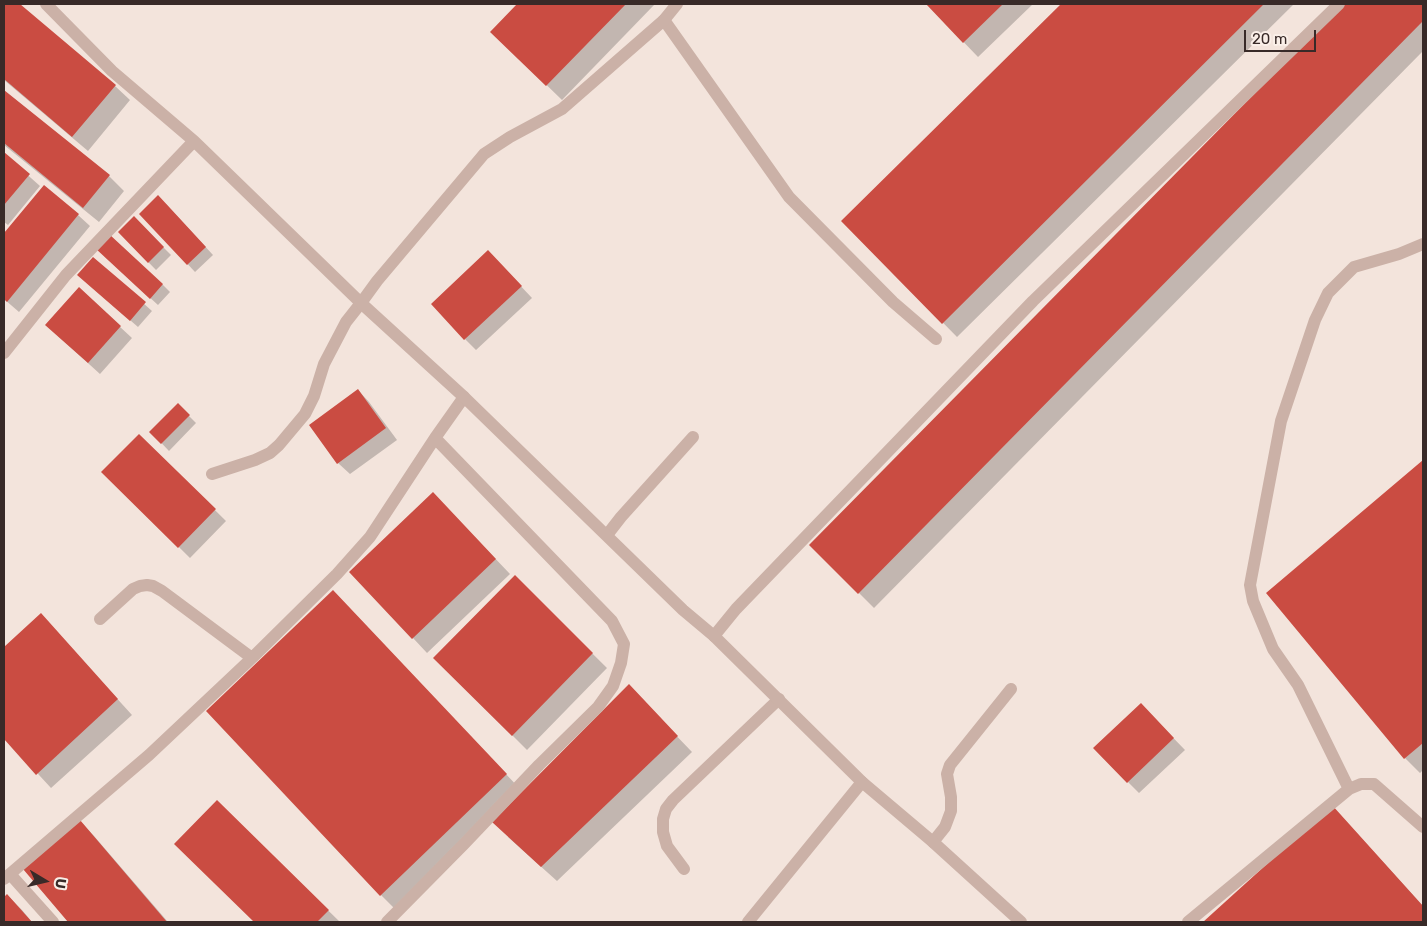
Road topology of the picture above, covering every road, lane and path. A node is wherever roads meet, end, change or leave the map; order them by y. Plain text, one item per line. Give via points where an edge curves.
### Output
1 (677, 4) edge
2 (1340, 4) edge
3 (53, 6) edge
4 (664, 20) junction
5 (194, 141) junction
6 (1423, 244) edge
7 (361, 303) junction
8 (936, 339) dead end
9 (4, 353) edge
10 (464, 398) junction
11 (435, 438) junction
12 (693, 438) dead end
13 (212, 474) dead end
14 (607, 536) junction
15 (100, 619) dead end
16 (714, 636) junction
17 (252, 658) junction
18 (1011, 689) dead end
19 (779, 699) junction
20 (862, 782) junction
21 (1349, 789) junction
22 (1423, 827) edge
23 (933, 842) junction
24 (684, 869) dead end
25 (7, 877) edge
26 (53, 922) edge
27 (387, 922) edge
28 (748, 922) edge
29 (1022, 922) edge
30 (1188, 922) edge

1 - 4 street
2 - 16 street via 1033,302 736,609
3 - 5 street via 112,71
4 - 7 street via 562,109 484,154
4 - 8 street via 789,197 893,302
5 - 7 street
5 - 9 street via 66,275
6 - 21 street via 1354,266 1328,293 1315,320 1281,421 1250,585 1253,601 1273,649 1298,685
7 - 10 street
7 - 13 street via 346,322 324,364 305,414 279,445 255,460
10 - 11 street
10 - 14 street
11 - 17 street via 370,537
11 - 27 street via 612,621 624,644 613,686 598,707
12 - 14 street
14 - 16 street
15 - 17 street via 133,589 153,586
16 - 19 street
17 - 25 street via 149,755
18 - 23 street via 950,765 947,774 951,811 945,827
19 - 20 street
19 - 24 street via 666,809 663,832 667,846
20 - 23 street
20 - 28 street
21 - 22 street via 1361,784 1374,784
21 - 30 street
23 - 29 street
25 - 26 street

